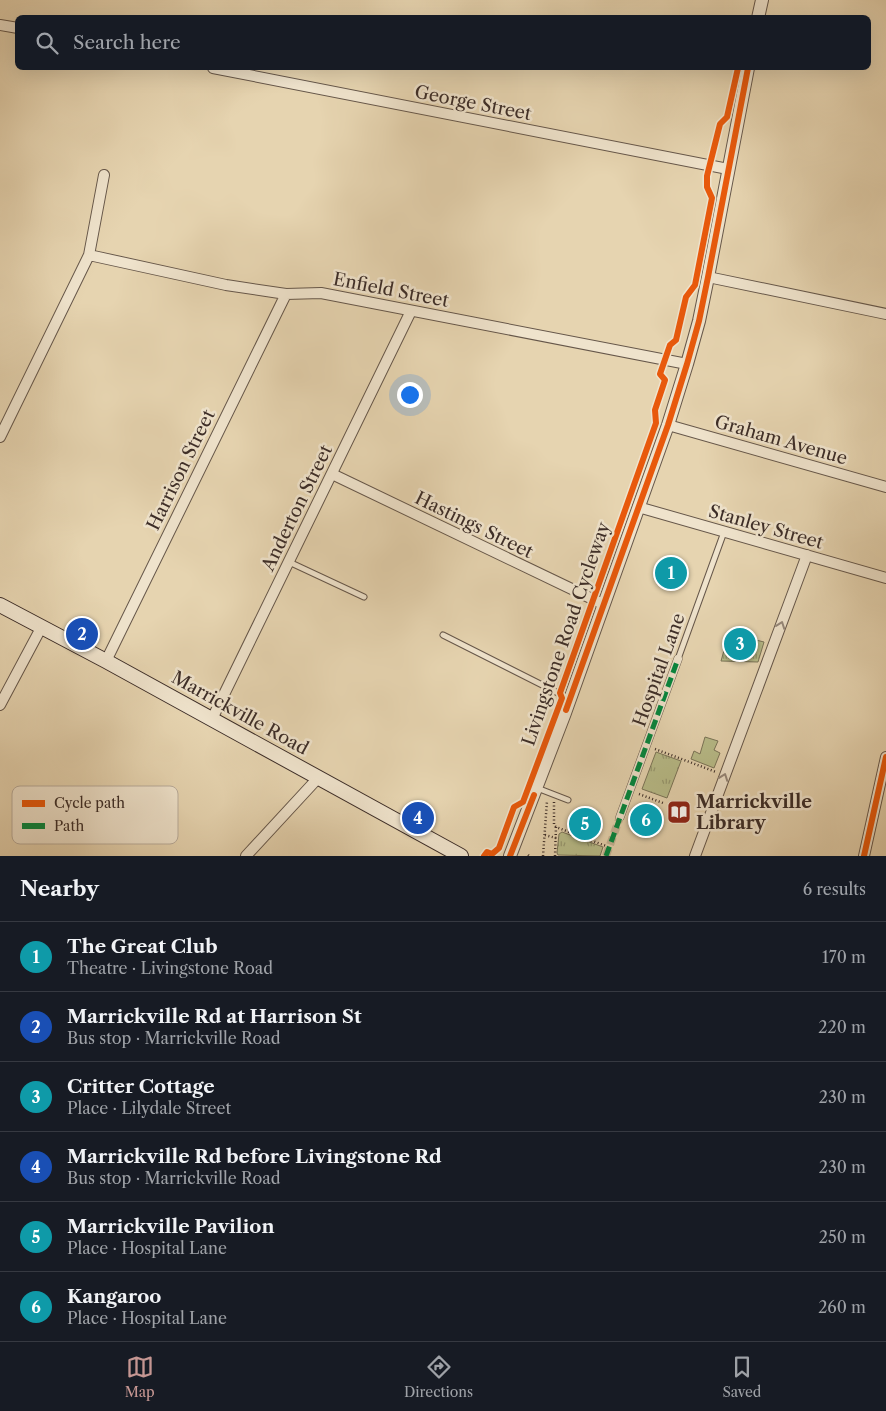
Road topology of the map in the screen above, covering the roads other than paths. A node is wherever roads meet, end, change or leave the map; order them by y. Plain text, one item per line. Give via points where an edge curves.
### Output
1 (762, 0) edge
2 (759, 15) edge
3 (0, 24) edge
4 (15, 27) edge
5 (223, 70) edge
6 (748, 70) edge
7 (728, 169) junction
8 (104, 175) dead end
9 (89, 255) junction
10 (708, 277) junction
11 (286, 294) junction
12 (411, 311) junction
13 (886, 314) edge
14 (687, 364) junction
15 (668, 425) junction
16 (0, 437) edge
17 (332, 474) junction
18 (886, 487) edge
19 (638, 507) junction
20 (724, 532) junction
21 (807, 556) junction
22 (289, 562) junction
23 (886, 578) edge
24 (364, 598) dead end
25 (602, 604) junction
26 (0, 605) edge
27 (41, 628) junction
28 (442, 635) dead end
29 (678, 659) joint
30 (106, 661) junction
31 (570, 698) junction
32 (0, 705) edge
33 (212, 719) junction
34 (886, 757) edge
35 (318, 778) junction
36 (536, 788) junction
37 (568, 800) dead end
38 (620, 817) tunnel mouth
39 (246, 856) edge
40 (461, 856) edge
41 (510, 856) edge
42 (695, 856) edge
43 (864, 856) edge

1 - 2 street
3 - 4 street
5 - 7 street, George Street
6 - 7 street
7 - 10 street
8 - 9 street
9 - 11 street, Enfield Street
9 - 16 street
10 - 13 street
10 - 14 street
11 - 12 street, Enfield Street via 321,293
11 - 30 street, Harrison Street
12 - 14 street, Enfield Street
12 - 17 street, Anderton Street
14 - 15 street
15 - 18 street, Graham Avenue
15 - 19 street
17 - 22 street, Anderton Street
17 - 25 street, Hastings Street
19 - 20 street, Stanley Street
19 - 25 street
20 - 21 street, Stanley Street
20 - 29 lane, Hospital Lane
21 - 23 street, Stanley Street
42 -> 21 street
22 - 24 lane
22 - 33 street, Anderton Street
25 - 31 street
26 - 27 main road, Marrickville Road
27 - 30 main road, Marrickville Road
27 - 32 street
28 - 31 lane
29 - 38 street, Hospital Lane
30 - 33 main road, Marrickville Road
31 - 36 street
33 - 35 main road, Marrickville Road
34 - 43 street
35 - 39 street
35 - 40 main road, Marrickville Road
36 - 37 lane
36 - 41 street

